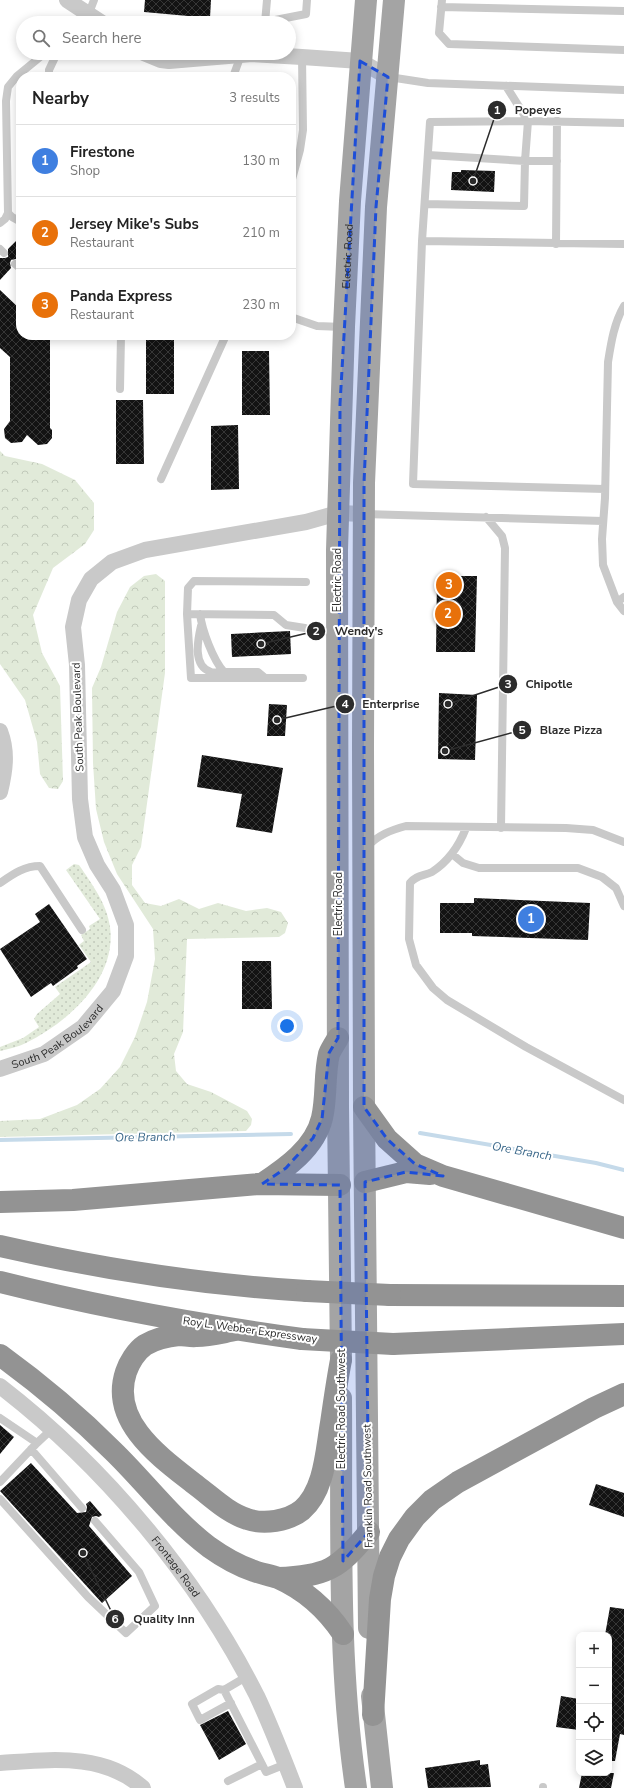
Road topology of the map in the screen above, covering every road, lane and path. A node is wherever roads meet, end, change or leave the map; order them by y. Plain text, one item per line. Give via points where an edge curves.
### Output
1 (67, 0) edge
2 (267, 0) edge
3 (307, 0) edge
4 (366, 0) edge
5 (394, 0) edge
6 (542, 0) edge
7 (441, 3) edge
8 (542, 9) junction
9 (624, 11) edge
10 (88, 12) edge
11 (266, 16) edge
12 (296, 16) edge
13 (624, 50) edge
14 (296, 57) edge
15 (302, 57) junction
16 (36, 60) edge
17 (54, 60) edge
18 (161, 60) edge
19 (181, 60) edge
20 (239, 60) edge
21 (360, 61) junction
22 (22, 72) edge
23 (49, 72) edge
24 (235, 72) edge
25 (16, 77) edge
26 (388, 77) junction
27 (506, 86) junction
28 (624, 90) edge
29 (528, 121) junction
30 (557, 121) junction
31 (624, 123) edge
32 (428, 155) junction
33 (525, 161) junction
34 (557, 161) junction
35 (296, 165) edge
36 (425, 204) junction
37 (8, 213) junction
38 (16, 219) edge
39 (0, 223) edge
40 (422, 241) junction
41 (556, 244) junction
42 (624, 244) edge
43 (624, 306) edge
44 (296, 319) edge
45 (344, 327) junction
46 (121, 340) edge
47 (224, 340) edge
48 (120, 388) dead end
49 (161, 479) dead end
50 (605, 489) junction
51 (338, 513) junction
52 (364, 514) junction
53 (486, 518) junction
54 (603, 521) junction
55 (306, 582) dead end
56 (621, 600) edge
57 (624, 611) edge
58 (187, 614) junction
59 (200, 614) junction
60 (201, 626) junction
61 (305, 628) dead end
62 (224, 672) junction
63 (264, 677) junction
64 (303, 678) dead end
65 (0, 731) edge
66 (0, 792) edge
67 (466, 828) junction
68 (500, 828) junction
69 (624, 842) edge
70 (364, 850) junction
71 (452, 854) junction
72 (0, 883) edge
73 (624, 906) edge
74 (82, 930) dead end
75 (338, 1038) junction
76 (0, 1069) edge
77 (624, 1100) edge
78 (364, 1107) junction
79 (443, 1176) junction
80 (365, 1182) junction
81 (262, 1184) junction
82 (340, 1185) junction
83 (0, 1202) edge
84 (624, 1228) edge
85 (0, 1246) edge
86 (0, 1282) edge
87 (624, 1296) edge
88 (236, 1330) junction
89 (624, 1334) edge
90 (0, 1355) edge
91 (341, 1360) junction
92 (0, 1386) edge
93 (624, 1394) edge
94 (0, 1418) edge
95 (52, 1429) junction
96 (37, 1443) junction
97 (31, 1449) junction
98 (0, 1482) edge
99 (0, 1499) edge
100 (82, 1508) dead end
101 (95, 1521) dead end
102 (368, 1532) junction
103 (343, 1561) junction
104 (278, 1578) junction
105 (343, 1634) junction
106 (246, 1677) junction
107 (224, 1690) junction
108 (231, 1703) junction
109 (373, 1715) junction
110 (0, 1763) edge
111 (262, 1764) junction
112 (286, 1764) junction
113 (228, 1781) dead end
114 (143, 1788) edge
115 (295, 1788) edge
116 (356, 1788) edge
117 (382, 1788) edge

1 - 10 street
2 - 11 lane
3 - 12 lane via 306,14
4 - 21 main road, Electric Road
5 - 26 main road
6 - 8 lane
7 - 8 lane
7 - 13 lane via 439,33 448,44
8 - 9 lane
14 - 15 street
15 - 21 street
15 - 35 lane via 303,130
16 - 22 lane
17 - 23 lane
18 - 19 street
20 - 24 lane
21 - 26 street
21 - 45 main road, Electric Road
25 - 37 lane via 8,87 6,101
26 - 27 lane via 428,84
26 - 52 main road via 376,207
27 - 28 lane
27 - 29 lane
29 - 30 lane
29 - 32 lane via 430,122
29 - 33 lane
30 - 31 lane
30 - 34 lane
32 - 33 lane
32 - 36 lane
33 - 34 lane
33 - 36 lane via 524,206
34 - 41 lane
36 - 40 lane
37 - 38 lane
37 - 39 lane
40 - 41 lane
40 - 50 lane via 413,484
41 - 42 lane
43 - 50 lane via 611,341 608,362
44 - 45 lane via 317,326
45 - 51 main road, Electric Road
46 - 48 lane
47 - 49 lane
50 - 54 lane
51 - 52 street, South Peak Boulevard
51 - 75 main road, Electric Road
51 - 76 street, South Peak Boulevard via 306,522 145,550 112,562 91,579 79,600 74,627 80,799 85,837 97,865 113,890 126,924 126,956 113,991 83,1027 44,1054
52 - 53 lane
52 - 70 main road
53 - 54 lane
53 - 68 lane via 502,536 505,548
54 - 56 lane via 603,565
55 - 58 lane via 194,581 188,588
56 - 57 lane
58 - 59 lane
58 - 63 lane via 191,678
59 - 60 lane
59 - 61 lane via 274,615 286,624
60 - 62 lane
60 - 62 lane via 198,658 203,667 210,672
62 - 63 lane via 258,672
63 - 64 lane
65 - 66 street via 6,769
67 - 68 lane
67 - 70 lane via 406,826 381,835
67 - 71 lane
68 - 69 lane via 593,830
70 - 78 main road
71 - 73 lane via 463,863 479,868 578,868 602,877 616,888
71 - 77 lane via 430,873 414,878 410,883 410,939 416,965 421,974 447,1000
72 - 74 lane via 20,870 40,866
75 - 81 highway via 329,1053 322,1118 313,1138 286,1168
75 - 82 main road, Electric Road
78 - 79 highway via 387,1139 410,1160
78 - 80 main road
79 - 80 highway via 406,1172
79 - 84 highway
80 - 82 main road
80 - 102 main road, Franklin Road Southwest
81 - 82 highway
81 - 83 highway via 73,1200
82 - 91 main road, Electric Road Southwest
85 - 87 highway, bridge via 124,1271 255,1288 390,1295
86 - 88 highway, Roy L. Webber Expressway via 160,1317
88 - 89 highway, Roy L. Webber Expressway, bridge via 302,1339 392,1344
88 - 91 highway via 198,1336 180,1335 144,1346 128,1367 123,1381 122,1396 126,1412 144,1440 185,1477 232,1513 248,1520 276,1521 291,1517 310,1501 324,1467
90 - 104 highway via 64,1406 210,1547 231,1561
91 - 103 main road, Electric Road Southwest
92 - 95 street, Frontage Road
93 - 109 highway via 458,1482 432,1500 415,1517 399,1539 384,1576 380,1599
94 - 96 lane
95 - 96 lane
95 - 106 street, Frontage Road via 95,1470 166,1553 206,1608
96 - 97 lane
97 - 98 lane
97 - 100 lane
99 - 101 lane via 88,1597 126,1633 155,1606 139,1572
102 - 103 highway
102 - 109 main road, Franklin Road Southwest
103 - 104 highway via 314,1575
103 - 105 main road, Electric Road Southwest
104 - 105 highway via 323,1607
105 - 116 main road via 351,1754
106 - 107 lane
106 - 112 street, Frontage Road
107 - 108 lane
107 - 108 lane via 218,1689 192,1704 200,1720
108 - 111 lane
109 - 117 main road, Franklin Road Southwest
110 - 114 street via 60,1759 82,1761 104,1766
111 - 112 lane via 266,1772
111 - 113 lane
112 - 115 street, Frontage Road

